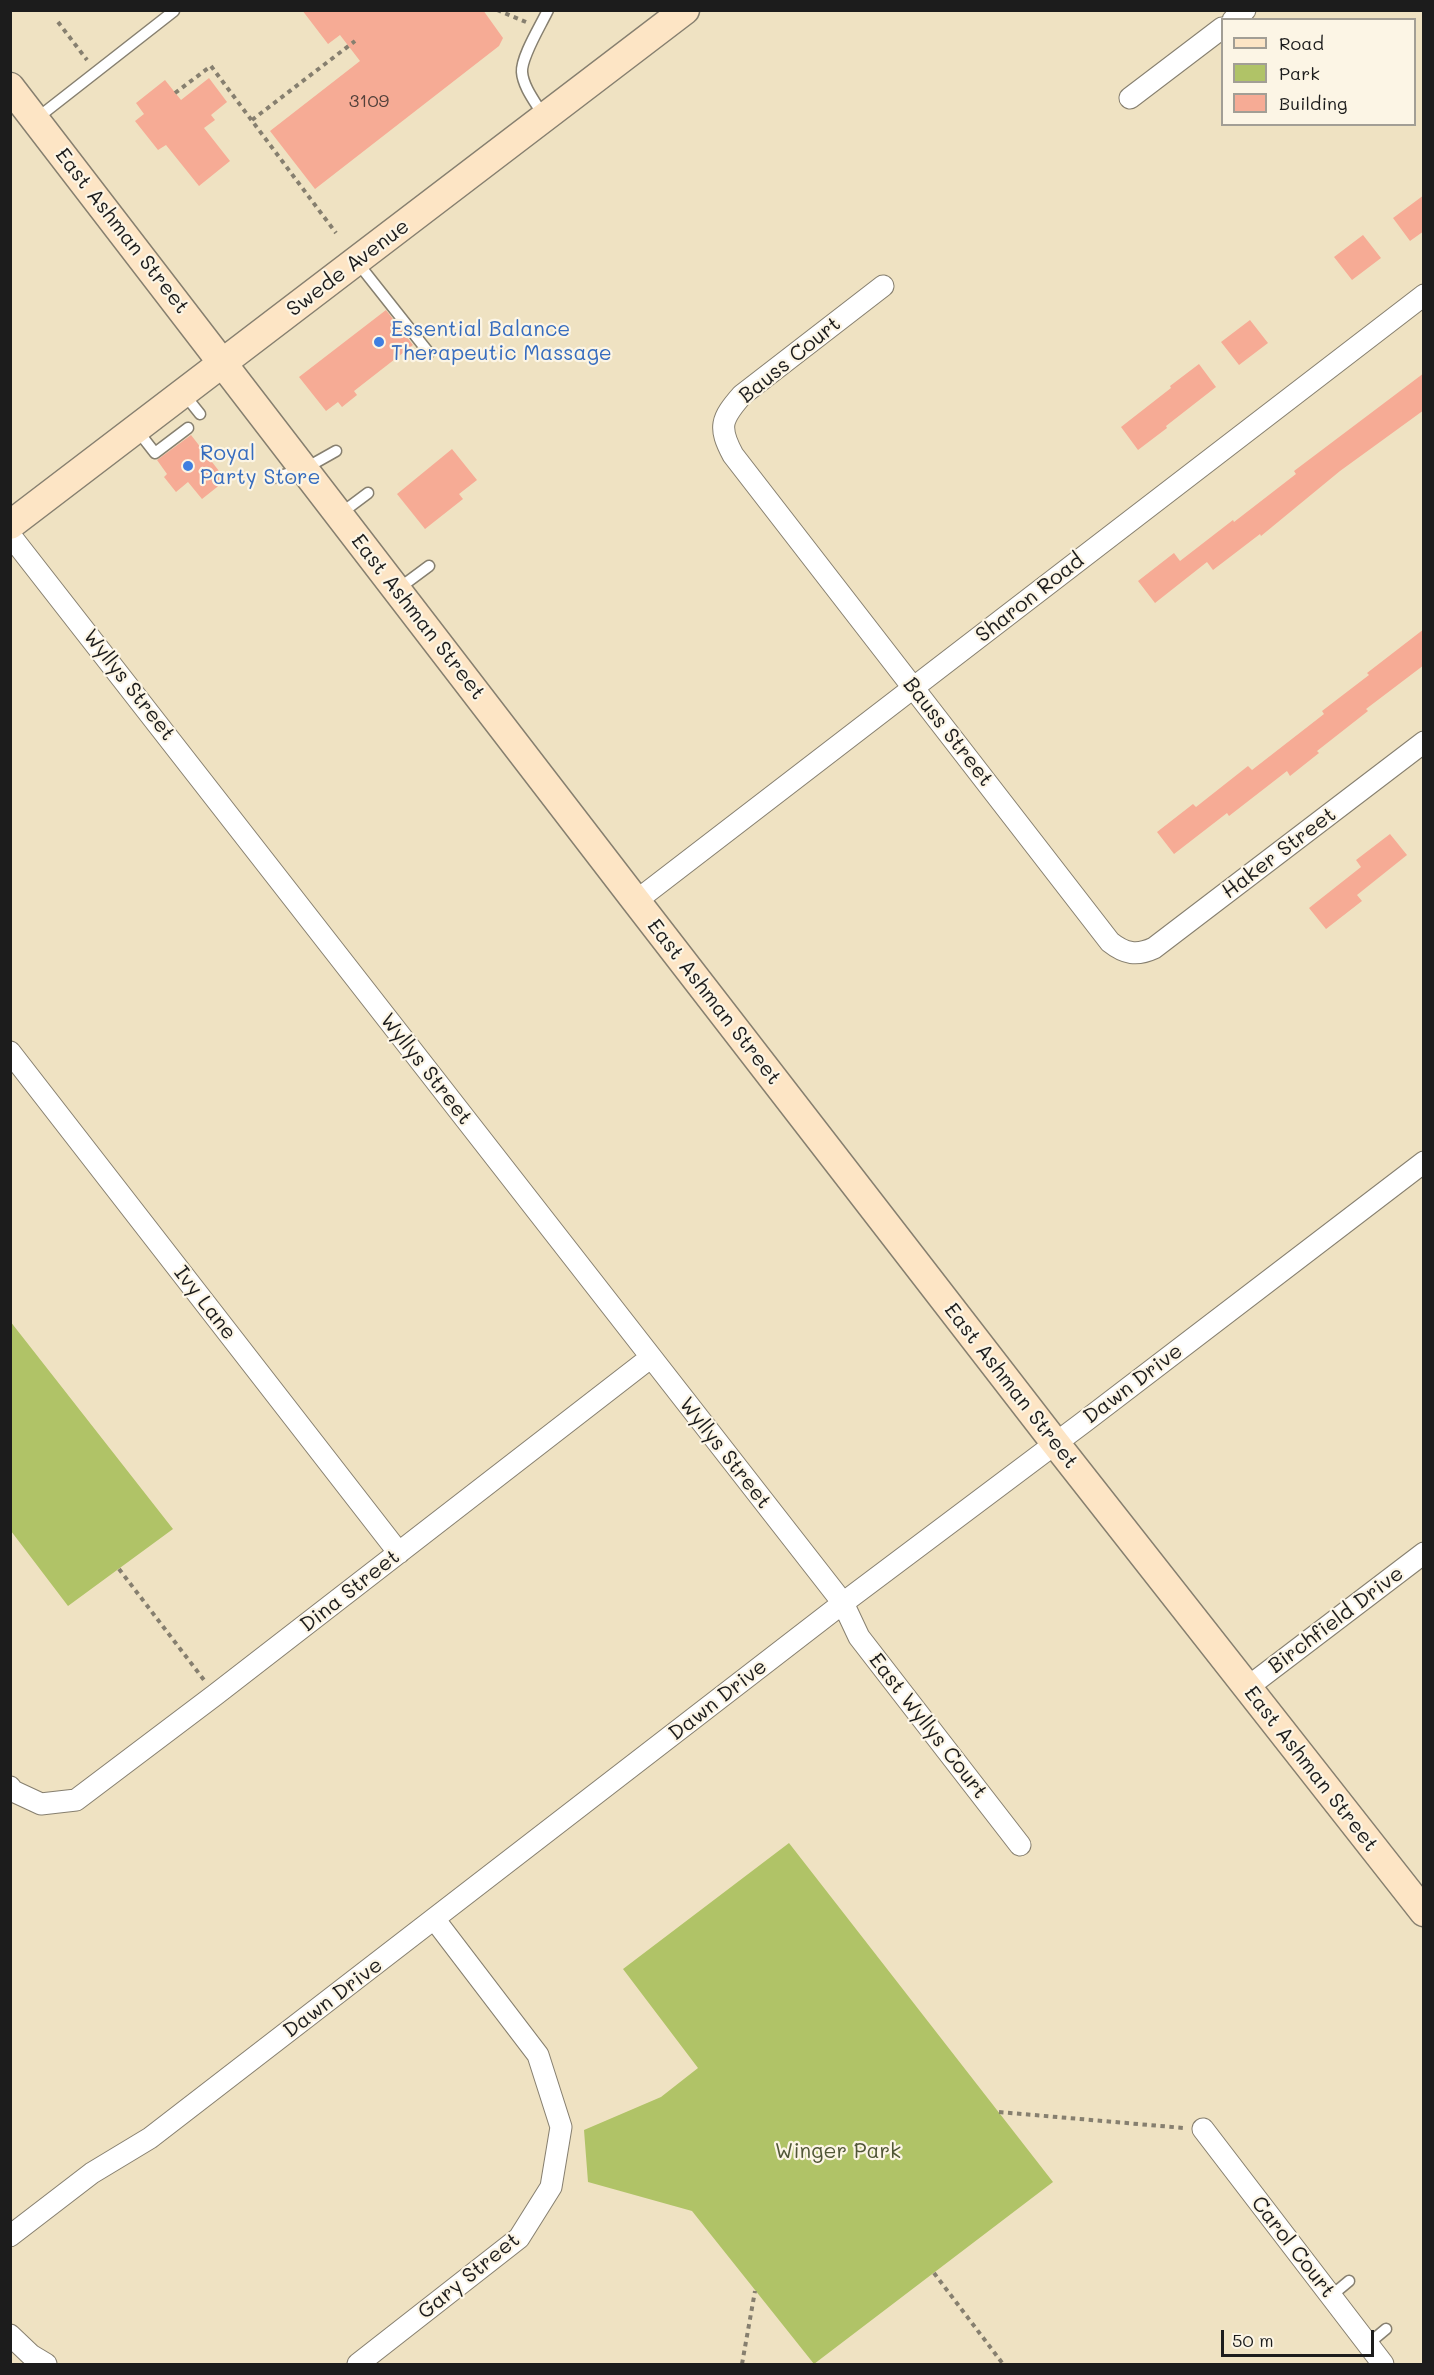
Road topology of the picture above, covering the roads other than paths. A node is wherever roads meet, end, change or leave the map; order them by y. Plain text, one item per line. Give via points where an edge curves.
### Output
1 (548, 10) edge
2 (174, 11) edge
3 (683, 11) edge
4 (1221, 29) edge
5 (10, 87) edge
6 (1130, 99) dead end
7 (545, 118) junction
8 (35, 119) junction
9 (357, 262) junction
10 (883, 286) dead end
11 (1424, 295) edge
12 (429, 353) dead end
13 (224, 364) junction
14 (188, 428) dead end
15 (137, 429) junction
16 (336, 451) dead end
17 (304, 469) junction
18 (273, 478) dead end
19 (368, 493) dead end
20 (772, 505) joint
21 (339, 514) junction
22 (10, 525) edge
23 (10, 535) edge
24 (429, 566) dead end
25 (398, 590) junction
26 (914, 687) junction
27 (1424, 742) edge
28 (636, 901) junction
29 (1130, 954) joint
30 (10, 1052) edge
31 (1424, 1162) edge
32 (650, 1358) junction
33 (1056, 1444) junction
34 (399, 1553) junction
35 (1424, 1553) edge
36 (843, 1603) junction
37 (1248, 1687) junction
38 (10, 1787) edge
39 (1020, 1845) dead end
40 (1424, 1912) edge
41 (435, 1920) junction
42 (1203, 2129) road end
43 (10, 2236) edge
44 (1349, 2282) dead end
45 (1330, 2296) junction
46 (1386, 2329) dead end
47 (10, 2336) edge
48 (1368, 2344) junction
49 (46, 2364) edge
50 (358, 2364) edge
51 (1383, 2364) edge

1 - 7 lane via 522,70
2 - 8 lane
3 - 7 street, Swede Avenue
4 - 6 street
5 - 8 street, East Ashman Street
7 - 9 street, Swede Avenue
8 - 13 street, East Ashman Street
9 - 12 lane
9 - 13 street, Swede Avenue
10 - 20 street, Bauss Court via 742,395 729,410 722,428 726,442
11 - 26 street, Sharon Road
13 - 15 street, Swede Avenue via 192,404
13 - 17 street, East Ashman Street
14 - 15 lane via 155,453
15 - 22 street, Swede Avenue
16 - 17 lane
17 - 18 lane
17 - 21 street, East Ashman Street
19 - 21 lane
20 - 26 street, Bauss Street
21 - 25 street, East Ashman Street
23 - 32 street, Wyllys Street
24 - 25 lane
25 - 28 street, East Ashman Street
26 - 28 street, Sharon Road
26 - 29 street, Bauss Street via 1110,942
27 - 29 street, Haker Street via 1154,948
28 - 33 street, East Ashman Street
30 - 34 street, Ivy Lane
31 - 33 street, Dawn Drive
32 - 34 street, Dina Street
32 - 36 street, Wyllys Street
33 - 36 street, Dawn Drive
33 - 37 street, East Ashman Street
34 - 38 street, Dina Street via 76,1800 41,1804
35 - 37 street, Birchfield Drive
36 - 39 street, East Wyllys Court via 859,1637
36 - 41 street, Dawn Drive
37 - 40 street, East Ashman Street
41 - 43 street, Dawn Drive via 150,2138 92,2173
41 - 50 street, Gary Street via 538,2055 561,2127 551,2187 519,2238
42 - 45 street, Carol Court
44 - 45 lane
45 - 48 street, Carol Court
46 - 48 lane
47 - 49 street
48 - 51 street, Carol Court

